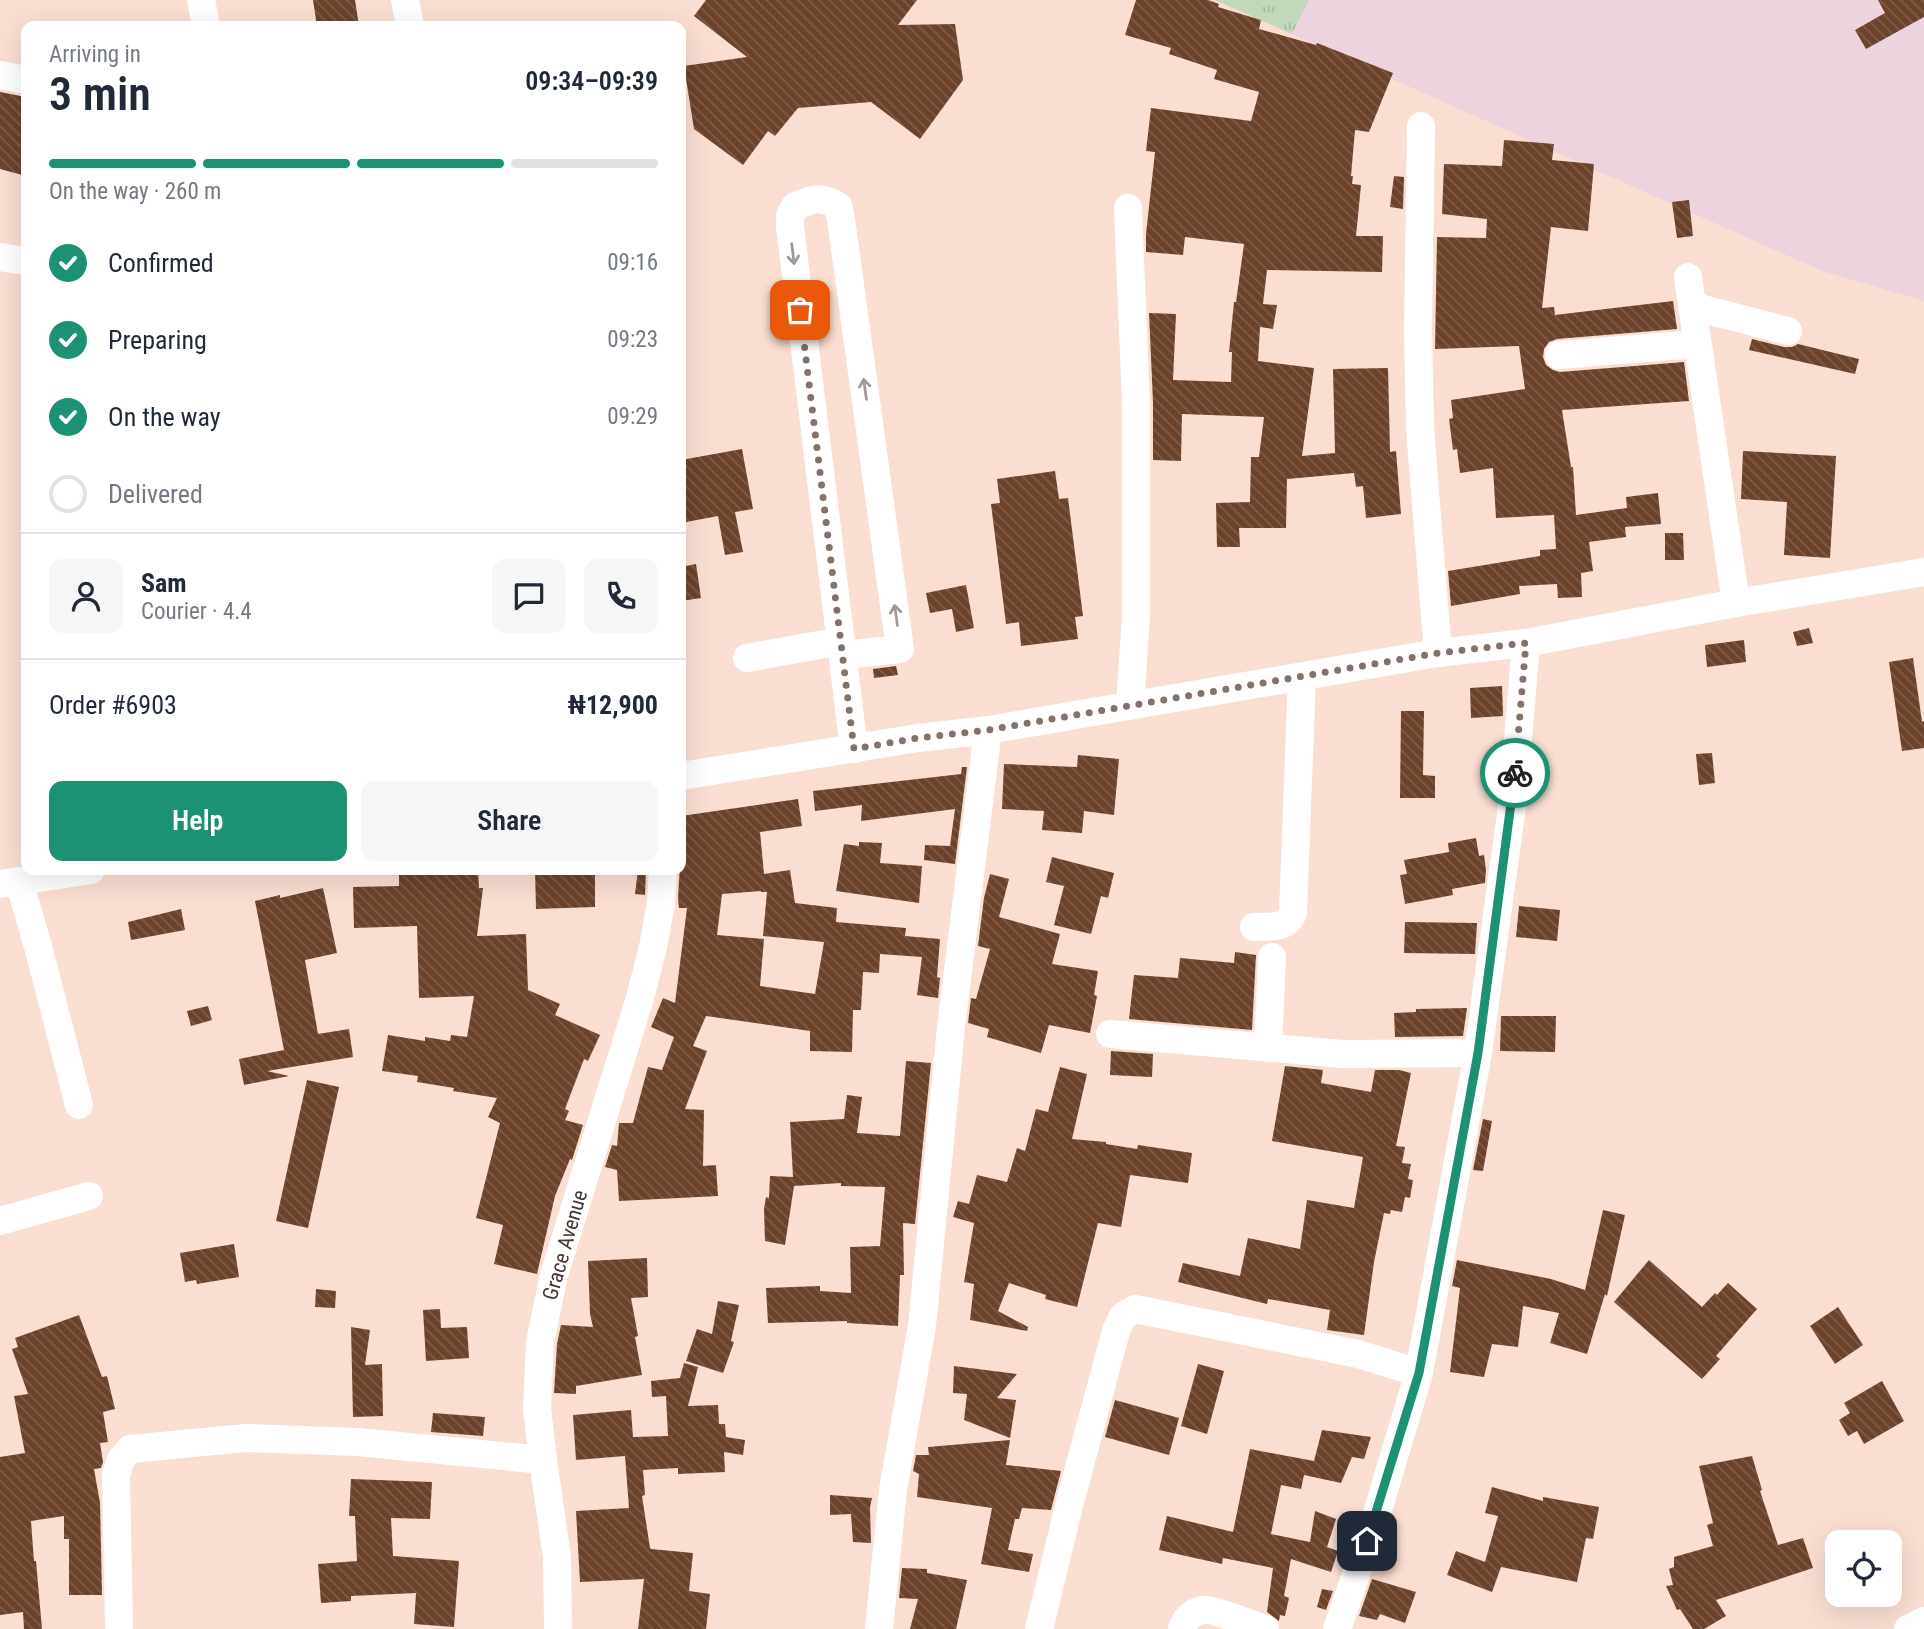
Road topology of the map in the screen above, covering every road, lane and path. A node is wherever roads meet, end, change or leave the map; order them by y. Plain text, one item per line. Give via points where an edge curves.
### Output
1 (201, 0) edge
2 (405, 0) edge
3 (205, 21) edge
4 (409, 21) edge
5 (0, 75) edge
6 (21, 79) edge
7 (1421, 126) dead end
8 (1128, 208) dead end
9 (0, 257) edge
10 (21, 260) edge
11 (1688, 277) dead end
12 (1692, 306) junction
13 (1788, 331) dead end
14 (1698, 344) junction
15 (1559, 355) dead end
16 (1924, 572) edge
17 (1736, 603) junction
18 (1526, 643) junction
19 (842, 648) junction
20 (1438, 653) junction
21 (747, 658) dead end
22 (1302, 677) junction
23 (1130, 706) junction
24 (988, 730) junction
25 (854, 749) junction
26 (686, 775) edge
27 (58, 875) edge
28 (663, 875) edge
29 (10, 882) edge
30 (1254, 927) dead end
31 (1272, 957) dead end
32 (1110, 1034) dead end
33 (1268, 1048) junction
34 (1478, 1053) junction
35 (79, 1105) dead end
36 (89, 1196) dead end
37 (0, 1221) edge
38 (1419, 1373) junction
39 (543, 1460) junction
40 (1924, 1621) edge
41 (120, 1629) edge
42 (558, 1629) edge
43 (879, 1629) edge
44 (1039, 1629) edge
45 (1182, 1629) edge
46 (1265, 1629) edge
47 (1337, 1629) edge
48 (1908, 1629) edge

1 - 3 street
2 - 4 street
5 - 6 street
7 - 20 street via 1420,429
8 - 23 street via 1136,403 1136,615
9 - 10 street
11 - 12 street
12 - 13 street
12 - 14 street
14 - 15 street
14 - 17 street
16 - 17 street
17 - 18 street
18 - 20 street
18 - 34 street via 1513,799
19 -> 19 street via 900,649 841,219 838,206 813,200 795,206 790,227
19 - 21 street
19 - 25 street
20 - 22 street
22 - 23 street
22 - 30 street via 1293,913 1285,925
23 - 24 street
24 - 25 street
24 - 43 street via 951,1027 922,1326 892,1490
25 - 26 street
27 - 29 street
28 - 39 street, Grace Avenue via 661,904 640,998 554,1275 540,1342 537,1408
29 - 35 street via 39,950
31 - 33 street
32 - 33 street
33 - 34 street via 1342,1054
34 - 38 street
36 - 37 street
38 - 44 street via 1359,1354 1135,1309 1124,1316 1116,1331
38 - 47 street
39 - 41 street via 358,1441 246,1438 130,1450 121,1458 116,1475
39 - 42 street, Grace Avenue via 557,1557
40 - 48 street
45 - 46 street via 1193,1613 1207,1610

